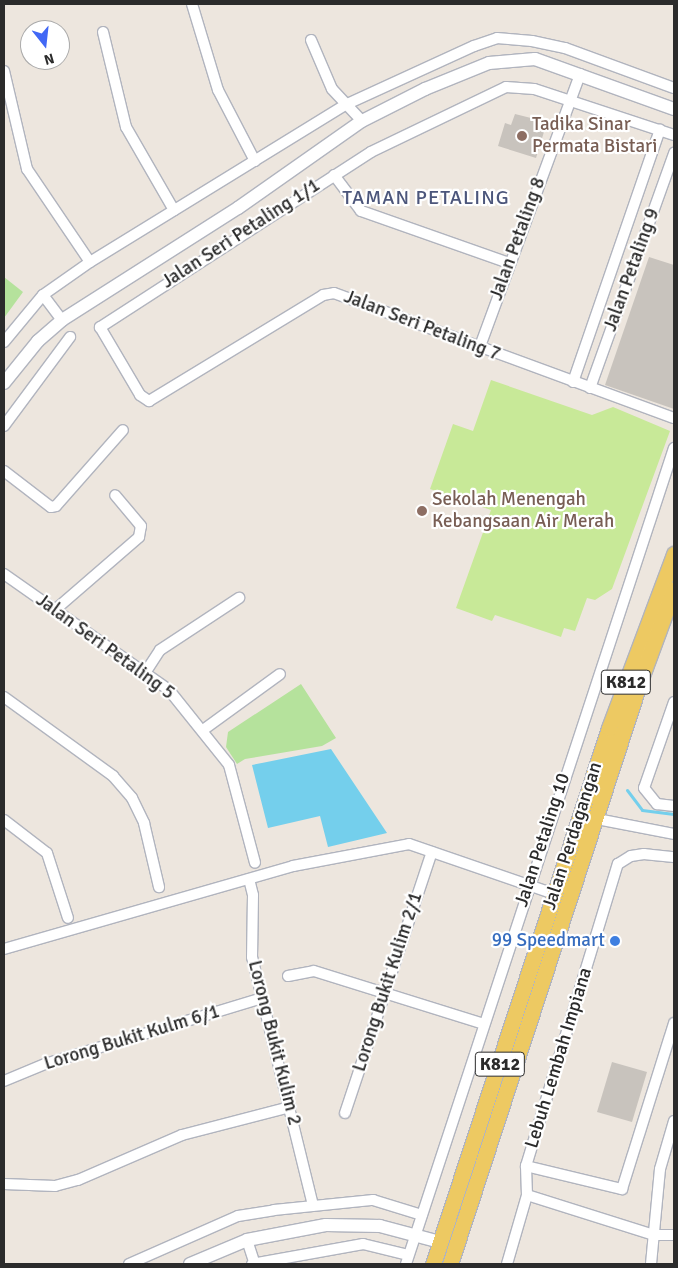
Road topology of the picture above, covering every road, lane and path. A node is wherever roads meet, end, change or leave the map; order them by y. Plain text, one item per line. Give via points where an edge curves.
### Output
1 (192, 4) edge
2 (103, 32) dead end
3 (311, 40) dead end
4 (4, 71) edge
5 (580, 74) junction
6 (674, 88) edge
7 (568, 98) junction
8 (344, 105) junction
9 (674, 109) edge
10 (362, 121) junction
11 (660, 130) junction
12 (674, 135) edge
13 (674, 153) edge
14 (256, 161) junction
15 (334, 175) junction
16 (174, 210) junction
17 (90, 262) junction
18 (509, 263) junction
19 (43, 295) junction
20 (62, 320) junction
21 (70, 337) dead end
22 (4, 342) edge
23 (479, 349) junction
24 (573, 382) junction
25 (4, 383) edge
26 (590, 388) junction
27 (159, 397) joint
28 (674, 418) edge
29 (4, 426) edge
30 (123, 430) dead end
31 (674, 448) edge
32 (4, 471) edge
33 (115, 495) dead end
34 (674, 554) edge
35 (4, 574) edge
36 (674, 590) edge
37 (240, 598) dead end
38 (56, 609) junction
39 (145, 673) junction
40 (280, 674) dead end
41 (4, 697) edge
42 (674, 702) edge
43 (203, 730) junction
44 (674, 806) edge
45 (597, 819) junction
46 (4, 820) edge
47 (674, 834) edge
48 (432, 852) junction
49 (674, 857) edge
50 (255, 863) dead end
51 (250, 879) junction
52 (528, 886) junction
53 (159, 887) dead end
54 (554, 894) junction
55 (68, 918) dead end
56 (4, 949) edge
57 (288, 976) dead end
58 (385, 993) junction
59 (262, 998) junction
60 (674, 1023) edge
61 (484, 1024) junction
62 (4, 1081) edge
63 (290, 1107) junction
64 (345, 1113) dead end
65 (674, 1122) edge
66 (526, 1166) junction
67 (4, 1184) edge
68 (527, 1196) junction
69 (313, 1206) junction
70 (422, 1215) junction
71 (416, 1234) junction
72 (654, 1235) junction
73 (674, 1235) edge
74 (247, 1240) junction
75 (440, 1242) junction
76 (407, 1260) edge
77 (129, 1264) edge
78 (190, 1264) edge
79 (254, 1264) edge
80 (433, 1264) edge
81 (450, 1264) edge
82 (507, 1264) edge
83 (651, 1264) edge

1 - 14 street via 218,90
2 - 16 street via 126,128
3 - 8 street via 321,70
4 - 17 street via 27,169
5 - 7 street, Jalan Petaling 8
5 - 9 street
5 - 10 street via 535,59 490,63 425,89
6 - 8 street via 565,48 497,38
7 - 11 street, Jalan Seri Petaling 1/1
7 - 15 street, Jalan Seri Petaling 1/1 via 521,85 506,87 371,152
7 - 18 street, Jalan Petaling 8
8 - 10 street
8 - 14 street
10 - 20 street via 238,208
11 - 12 street, Jalan Seri Petaling 1/1
11 - 24 street
13 - 26 street, Jalan Petaling 9
14 - 16 street
15 - 18 street via 361,211
15 - 27 street, Jalan Seri Petaling 1/1 via 102,324 101,332 140,395 149,401
16 - 17 street
17 - 19 street
18 - 23 street, Jalan Petaling 8
19 - 20 street
19 - 22 street
20 - 25 street via 38,340
21 - 29 street
23 - 24 street, Jalan Seri Petaling 7
23 - 27 street, Jalan Seri Petaling 7 via 329,293
24 - 26 street, Jalan Seri Petaling 7
26 - 28 street, Jalan Seri Petaling 7
30 - 32 street via 56,506 51,507
31 - 52 street, Jalan Petaling 10
33 - 38 street via 141,526 139,537
34 - 54 main road, Jalan Perdagangan / K812 via 609,728
35 - 38 street, Jalan Seri Petaling 5
36 - 45 main road, Jalan Perdagangan / K812 via 640,681
37 - 39 street via 160,650
38 - 39 street, Jalan Seri Petaling 5
39 - 43 street, Jalan Seri Petaling 5 via 170,690
40 - 43 street
41 - 53 street via 113,776 132,798 144,824
42 - 44 street via 644,788 658,804
43 - 50 street, Jalan Seri Petaling 5 via 229,765
45 - 47 street
45 - 81 main road, Jalan Perdagangan / K812
46 - 55 street via 48,853
48 - 51 street via 409,844
48 - 52 street
48 - 58 street, Lorong Bukit Kulim 2/1
49 - 66 street, Lebuh Lembah Impiana via 644,854 631,856 618,864
51 - 56 street
51 - 59 street, Lorong Bukit Kulim 2 via 253,895 252,957
52 - 54 street
52 - 61 street, Jalan Petaling 10
54 - 75 main road, Jalan Perdagangan / K812
57 - 58 street via 314,971
58 - 61 street
58 - 64 street, Lorong Bukit Kulim 2/1
59 - 62 street, Lorong Bukit Kulm 6/1 via 45,1064
59 - 63 street, Lorong Bukit Kulim 2
60 - 66 street via 622,1189
61 - 70 street, Jalan Petaling 10
63 - 67 street via 182,1135 78,1180 55,1186
63 - 69 street, Lorong Bukit Kulim 2
65 - 72 street via 660,1169
66 - 68 street, Lebuh Lembah Impiana
68 - 72 street
68 - 82 street, Lebuh Lembah Impiana
69 - 70 street via 373,1200
69 - 77 street via 238,1216
70 - 71 street, Jalan Petaling 10
71 - 74 street via 380,1226 326,1225
71 - 75 street
71 - 76 street, Jalan Petaling 10
72 - 73 street
72 - 83 street
74 - 78 street
74 - 79 street
75 - 80 main road, Jalan Perdagangan / K812
76 - 79 street via 363,1244

